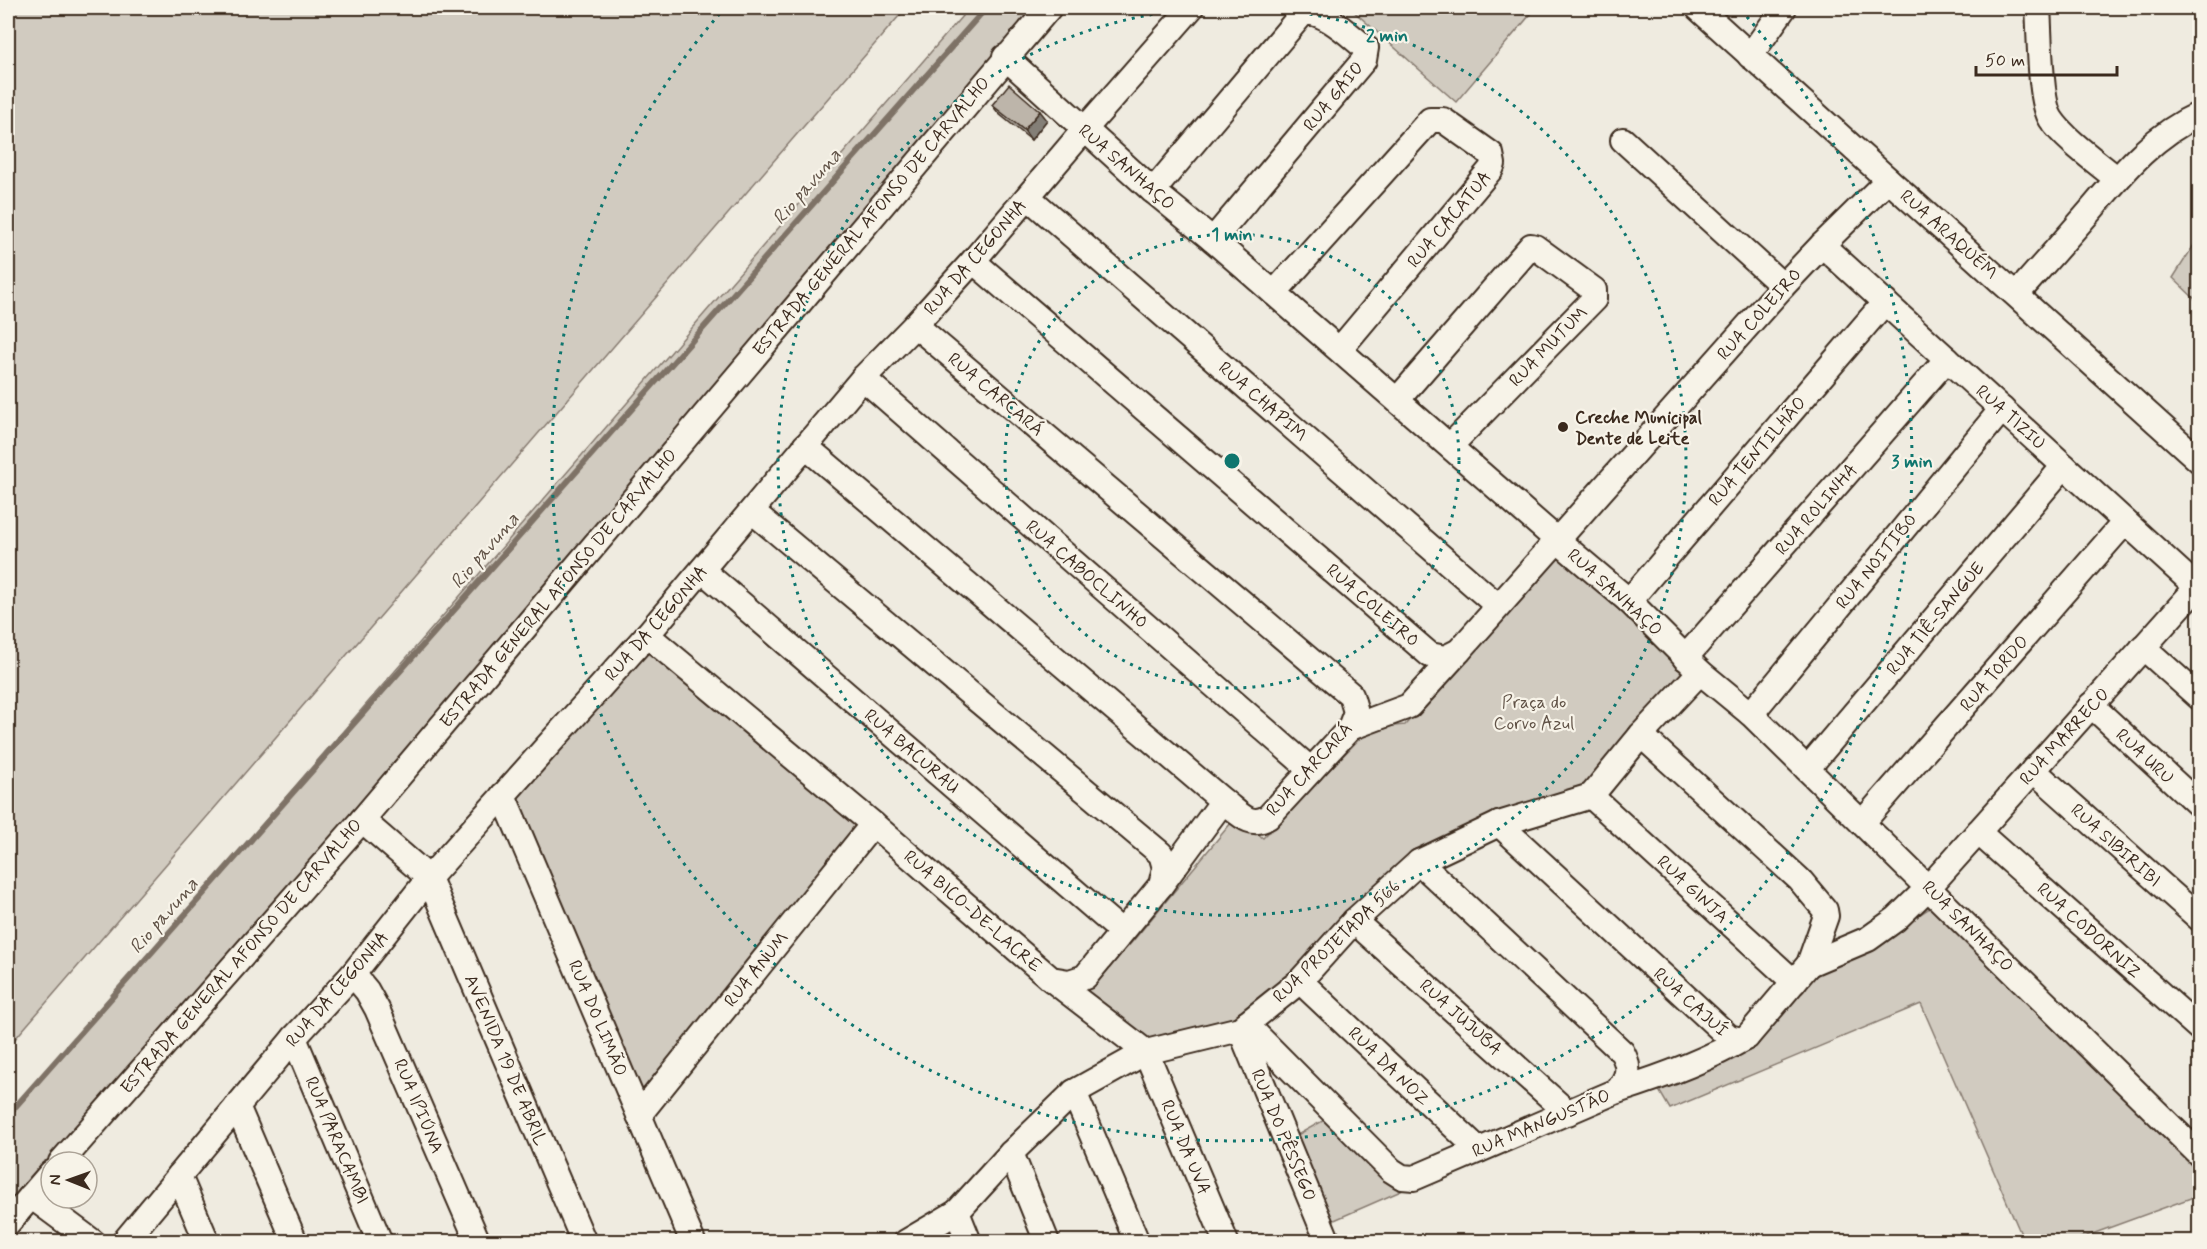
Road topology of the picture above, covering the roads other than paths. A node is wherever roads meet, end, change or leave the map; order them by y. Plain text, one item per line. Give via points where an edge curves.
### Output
1 (1049, 8) edge
2 (1191, 8) edge
3 (1698, 8) edge
4 (1784, 8) edge
5 (2038, 8) edge
6 (1750, 56) junction
7 (1005, 57) junction
8 (2199, 114) edge
9 (1084, 129) junction
10 (1623, 140) dead end
11 (2117, 179) junction
12 (1888, 180) junction
13 (1153, 191) junction
14 (1028, 197) junction
15 (1214, 240) junction
16 (1822, 245) junction
17 (973, 261) junction
18 (1784, 286) junction
19 (1274, 293) junction
20 (2017, 294) junction
21 (1885, 302) junction
22 (915, 325) junction
23 (1340, 349) junction
24 (1947, 359) junction
25 (862, 378) junction
26 (1398, 399) junction
27 (2002, 409) junction
28 (806, 446) junction
29 (1450, 446) junction
30 (2199, 461) edge
31 (2064, 466) junction
32 (752, 511) junction
33 (2125, 522) junction
34 (1557, 540) junction
35 (702, 570) junction
36 (2198, 587) edge
37 (1629, 601) junction
38 (1498, 606) junction
39 (647, 635) junction
40 (2143, 647) junction
41 (1459, 651) junction
42 (1693, 665) junction
43 (2199, 698) edge
44 (2091, 705) junction
45 (1751, 714) junction
46 (1350, 728) junction
47 (1641, 735) junction
48 (1807, 769) junction
49 (1311, 770) junction
50 (2033, 770) junction
51 (503, 795) junction
52 (1592, 796) junction
53 (1223, 801) junction
54 (2199, 806) edge
55 (362, 820) junction
56 (1862, 823) junction
57 (873, 824) junction
58 (1499, 824) junction
59 (1978, 832) junction
60 (1419, 862) junction
61 (429, 878) junction
62 (1161, 885) junction
63 (1929, 887) junction
64 (2199, 919) edge
65 (1354, 921) junction
66 (1121, 931) junction
67 (1802, 973) junction
68 (353, 974) junction
69 (1051, 979) junction
70 (1300, 981) junction
71 (1243, 1027) junction
72 (2199, 1029) edge
73 (1747, 1037) junction
74 (294, 1038) junction
75 (1146, 1052) junction
76 (1617, 1091) junction
77 (1074, 1092) junction
78 (237, 1106) junction
79 (1568, 1113) junction
80 (639, 1115) junction
81 (72, 1150) edge
82 (1479, 1150) junction
83 (1011, 1153) junction
84 (2199, 1155) edge
85 (179, 1176) junction
86 (39, 1187) edge
87 (31, 1196) junction
88 (957, 1212) junction
89 (8, 1223) edge
90 (93, 1242) edge
91 (124, 1242) edge
92 (207, 1242) edge
93 (296, 1242) edge
94 (380, 1242) edge
95 (478, 1242) edge
96 (584, 1242) edge
97 (693, 1242) edge
98 (906, 1242) edge
99 (969, 1242) edge
100 (1047, 1242) edge
101 (1137, 1242) edge
102 (1226, 1242) edge
103 (1328, 1242) edge

1 - 7 street, ESTRADA GENERAL AFONSO DE CARVALHO
2 - 9 street, RUA DA CEGONHA
3 - 6 street, RUA ARAQUÉM
4 - 6 street
5 - 11 street via 2044,102 2050,118
6 - 12 street, RUA ARAQUÉM
7 - 9 street, RUA SANHAÇO
7 - 55 street, ESTRADA GENERAL AFONSO DE CARVALHO
8 - 11 street via 2162,134
9 - 13 street, RUA SANHAÇO
9 - 14 street, RUA DA CEGONHA
10 - 18 street
11 - 20 street
12 - 16 street, RUA COLEIRO
12 - 20 street, RUA ARAQUÉM
13 - 15 street, RUA SANHAÇO
13 - 15 street, RUA GAIO via 1302,14 1320,14 1363,46 1364,60
14 - 17 street, RUA DA CEGONHA
14 - 38 street, RUA CHAPIM
15 - 19 street, RUA SANHAÇO
16 - 18 street, RUA COLEIRO
16 - 21 street, RUA TIZIU
17 - 22 street, RUA DA CEGONHA
17 - 41 street, RUA COLEIRO via 1430,655 1445,658
18 - 34 street, RUA COLEIRO
19 - 23 street, RUA SANHAÇO
19 - 23 street, RUA CACATUA via 1430,120 1443,120 1491,154 1491,169
20 - 30 street, RUA ARAQUÉM
21 - 24 street, RUA TIZIU
21 - 37 street, RUA TENTILHÃO
22 - 25 street, RUA DA CEGONHA
22 - 46 street, RUA CARCARÁ via 1351,695 1356,712
23 - 26 street, RUA SANHAÇO
24 - 27 street, RUA TIZIU
24 - 42 street, RUA ROLINHA
25 - 28 street, RUA DA CEGONHA
25 - 49 street, RUA CABOCLINHO
26 - 29 street, RUA SANHAÇO
26 - 29 street, RUA MUTUM via 1531,246 1594,290 1594,299
27 - 31 street, RUA TIZIU
27 - 45 street, RUA NOITIBO
28 - 32 street, RUA DA CEGONHA
28 - 53 street, RUA CARCARÁ
29 - 34 street, RUA SANHAÇO
31 - 33 street, RUA TIZIU
31 - 48 street, RUA TIÊ-SANGUE
32 - 35 street, RUA DA CEGONHA
32 - 62 street via 1161,854
33 - 36 street, RUA TIZIU
33 - 56 street, RUA TORDO
34 - 37 street, RUA SANHAÇO
34 - 38 street, RUA COLEIRO
35 - 39 street, RUA DA CEGONHA
35 - 66 street, RUA BACURAU
36 - 40 street, RUA MARRECO
37 - 42 street, RUA SANHAÇO
38 - 41 street, RUA COLEIRO
39 - 51 street, RUA DA CEGONHA
39 - 57 street, RUA BICO-DE-LACRE
40 - 43 street
40 - 44 street, RUA MARRECO
41 - 46 street via 1409,706
42 - 45 street, RUA SANHAÇO
42 - 47 street
44 - 50 street, RUA MARRECO
44 - 54 street, RUA URU
45 - 48 street, RUA SANHAÇO
46 - 49 street, RUA CARCARÁ
47 - 52 street
47 - 67 street, RUA CAJUÍ via 1822,904 1826,916
48 - 56 street, RUA SANHAÇO
49 - 53 street, RUA CARCARÁ via 1268,817 1258,822 1252,822
50 - 59 street, RUA MARRECO
50 - 64 street, RUA SIBIRIBI
51 - 61 street, RUA DA CEGONHA
51 - 80 street, RUA DO LIMÃO
52 - 58 street, RUA PROJETADA 566
52 - 67 street, RUA GINJA
53 - 62 street, RUA BICO-DE-LACRE
55 - 61 street
55 - 81 street, ESTRADA GENERAL AFONSO DE CARVALHO
56 - 63 street, RUA SANHAÇO
57 - 69 street, RUA BICO-DE-LACRE
57 - 80 street, RUA ANUM
58 - 60 street, RUA PROJETADA 566
58 - 73 street, RUA CAJUÍ via 1729,1037
59 - 63 street, RUA MARRECO
59 - 72 street, RUA CODORNIZ
60 - 65 street, RUA PROJETADA 566
60 - 76 street, RUA MANGUSTÃO via 1622,1052 1628,1072
61 - 68 street, RUA DA CEGONHA
61 - 96 street, AVENIDA 19 DE ABRIL
62 - 66 street, RUA BICO-DE-LACRE
63 - 67 street, RUA MARRECO via 1868,939
63 - 84 street, RUA SANHAÇO
65 - 70 street, RUA PROJETADA 566
65 - 79 street, RUA JUJUBA
66 - 69 street, RUA BICO-DE-LACRE via 1085,977 1069,982
67 - 73 street, RUA CAJUÍ
68 - 74 street, RUA DA CEGONHA
68 - 95 street, RUA IPIÚNA via 377,1009
69 - 75 street
70 - 71 street, RUA PROJETADA 566
70 - 82 street, RUA DA NOZ
71 - 75 street, RUA PROJETADA 566
71 - 82 street, RUA MANGUSTÃO via 1391,1170 1402,1176 1414,1178
71 - 103 street, RUA DO PÊSSEGO
73 - 76 street via 1666,1076
74 - 78 street, RUA DA CEGONHA
74 - 94 street, RUA PARACAMBI
75 - 77 street, RUA PROJETADA 566
75 - 102 street, RUA DA UVA
76 - 79 street, RUA MANGUSTÃO
77 - 83 street, RUA PROJETADA 566
77 - 101 street
78 - 85 street, RUA DA CEGONHA
78 - 93 street
79 - 82 street, RUA MANGUSTÃO
80 - 97 street, RUA DO LIMÃO
83 - 88 street, RUA PROJETADA 566
83 - 100 street
85 - 91 street, RUA DA CEGONHA
85 - 92 street
86 - 87 street
87 - 89 street
87 - 90 street
88 - 98 street, RUA PROJETADA 566
88 - 99 street

